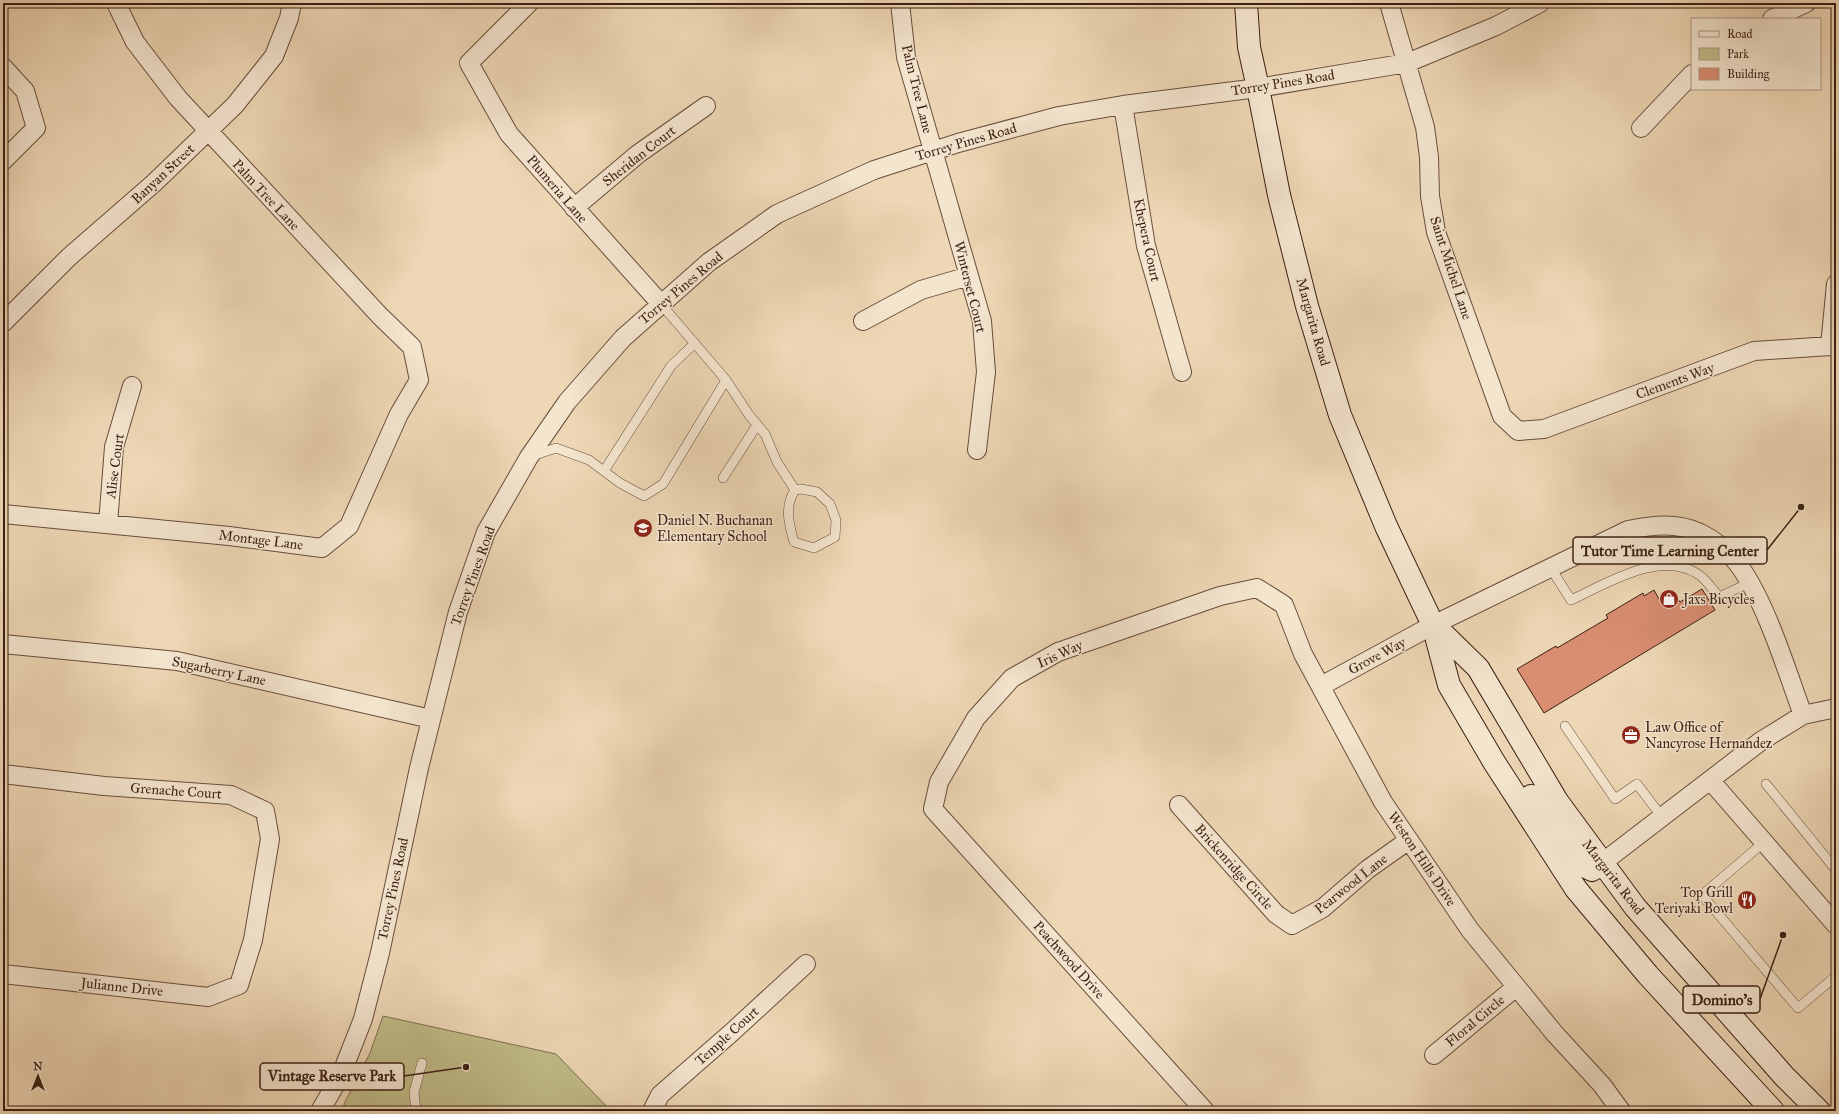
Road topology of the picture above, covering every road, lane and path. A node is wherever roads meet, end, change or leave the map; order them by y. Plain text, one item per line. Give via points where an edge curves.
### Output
1 (116, 3) edge
2 (292, 3) edge
3 (529, 3) edge
4 (900, 3) edge
5 (1246, 3) edge
6 (1389, 3) edge
7 (1540, 3) edge
8 (1806, 3) edge
9 (1774, 18) edge
10 (1407, 62) junction
11 (3, 67) edge
12 (1691, 75) edge
13 (1258, 88) junction
14 (1123, 105) junction
15 (706, 106) dead end
16 (1641, 128) dead end
17 (208, 131) junction
18 (933, 151) junction
19 (3, 161) edge
20 (574, 208) junction
21 (969, 276) junction
22 (1836, 284) edge
23 (661, 304) junction
24 (863, 321) dead end
25 (3, 322) edge
26 (695, 343) junction
27 (1833, 347) edge
28 (1182, 372) dead end
29 (419, 380) joint
30 (726, 380) junction
31 (132, 386) dead end
32 (757, 425) junction
33 (1518, 431) joint
34 (977, 450) dead end
35 (529, 457) junction
36 (604, 471) junction
37 (723, 478) dead end
38 (795, 490) junction
39 (3, 514) edge
40 (108, 524) junction
41 (1550, 567) junction
42 (1749, 583) junction
43 (1257, 588) joint
44 (1434, 625) junction
45 (3, 644) edge
46 (1321, 686) junction
47 (1836, 708) edge
48 (1803, 715) junction
49 (431, 719) junction
50 (1565, 726) dead end
51 (3, 774) edge
52 (1710, 780) junction
53 (1766, 784) dead end
54 (1511, 789) junction
55 (1180, 805) dead end
56 (933, 809) joint
57 (1662, 817) junction
58 (1409, 840) junction
59 (1763, 843) junction
60 (1602, 863) junction
61 (1836, 870) edge
62 (1292, 925) joint
63 (1836, 925) edge
64 (806, 964) dead end
65 (3, 974) edge
66 (1836, 976) edge
67 (239, 985) joint
68 (1516, 987) junction
69 (1434, 1055) dead end
70 (422, 1063) dead end
71 (1836, 1107) edge
72 (320, 1111) edge
73 (416, 1111) edge
74 (652, 1111) edge
75 (1205, 1111) edge
76 (1621, 1111) edge
77 (1773, 1111) edge
78 (1819, 1111) edge
79 (1832, 1111) edge

1 - 17 street, Palm Tree Lane via 135,42 178,98
2 - 17 street, Banyan Street via 274,56 235,105
3 - 20 street, Plumeria Lane via 469,62 508,134
4 - 18 street, Palm Tree Lane via 906,57
5 - 13 main road, Margarita Road via 1249,47
6 - 10 street, Saint Michel Lane
7 - 10 street, Torrey Pines Road via 1496,26
8 - 9 street
10 - 13 street, Torrey Pines Road
10 - 33 street, Saint Michel Lane via 1426,127 1430,196 1436,232 1502,416
11 - 19 street via 25,91 36,128
12 - 16 street
13 - 14 street, Torrey Pines Road
13 - 44 main road, Margarita Road via 1279,194 1307,306 1340,415 1386,526
14 - 18 street, Torrey Pines Road via 1060,116
14 - 28 street, Khepera Court via 1146,246
15 - 20 street, Sheridan Court via 638,154
17 - 25 street, Banyan Street via 154,183 69,257
17 - 29 street, Palm Tree Lane via 412,347
18 - 21 street, Winterset Court
18 - 23 street, Torrey Pines Road via 874,170 777,214 709,262
20 - 23 street, Plumeria Lane
21 - 24 street via 921,290
21 - 34 street, Winterset Court via 982,321 986,372
22 - 27 street
23 - 26 lane
23 - 35 street, Torrey Pines Road via 623,338 582,384
26 - 30 lane
26 - 36 lane via 671,366
27 - 33 street, Clements Way via 1754,352 1544,429
29 - 40 street, Montage Lane via 399,414 350,526 322,548
30 - 32 lane
30 - 36 lane via 663,484 644,496
31 - 40 street, Alise Court via 114,447
32 - 37 lane
32 - 38 lane via 765,434 777,462
35 - 36 lane via 556,448 589,460
35 - 49 street, Torrey Pines Road via 486,532 458,612
38 - 38 lane via 789,499 788,518 794,542 814,548 835,537 836,520 830,504 817,492
39 - 40 street, Montage Lane
41 - 42 street, Grove Way via 1628,530 1652,525 1677,526 1700,533 1723,547 1738,564
41 - 42 lane via 1571,600 1642,568 1670,564 1698,574 1719,597
41 - 44 street, Grove Way
42 - 48 street, Grove Way via 1760,604
43 - 46 street, Weston Hills Drive via 1284,605 1303,654
43 - 56 street, Iris Way via 1220,596 1065,649 1012,678 976,718 939,782
44 - 46 street, Grove Way
44 - 54 main road, Margarita Road via 1450,685
44 - 60 main road, Margarita Road via 1478,668 1557,801
45 - 49 street, Sugarberry Lane via 177,661
46 - 58 street, Weston Hills Drive via 1383,802
47 - 48 street
48 - 52 street via 1761,741
49 - 72 street, Torrey Pines Road via 380,953 363,1018 341,1075
50 - 57 lane via 1615,799 1637,784
51 - 67 street, Grenache Court via 104,786 231,795 265,811 270,839 253,940
52 - 57 street
52 - 59 street
53 - 61 lane
54 - 60 main road via 1517,786 1527,791 1582,865 1592,870
54 - 77 main road, Margarita Road via 1576,889 1648,975
55 - 62 street, Brickenridge Circle via 1276,914
56 - 75 street, Peachwood Drive
57 - 60 street
58 - 62 street, Pearwood Lane via 1368,869 1323,908
58 - 68 street, Weston Hills Drive via 1470,930
59 - 63 street
59 - 66 lane via 1702,895 1798,1008
60 - 78 main road, Margarita Road via 1635,907 1691,971 1784,1076
64 - 74 street, Temple Court via 660,1094
65 - 67 street, Julianne Drive via 208,997
68 - 69 street, Floral Circle
68 - 76 street, Weston Hills Drive via 1602,1085
70 - 73 lane via 414,1092
71 - 79 main road

